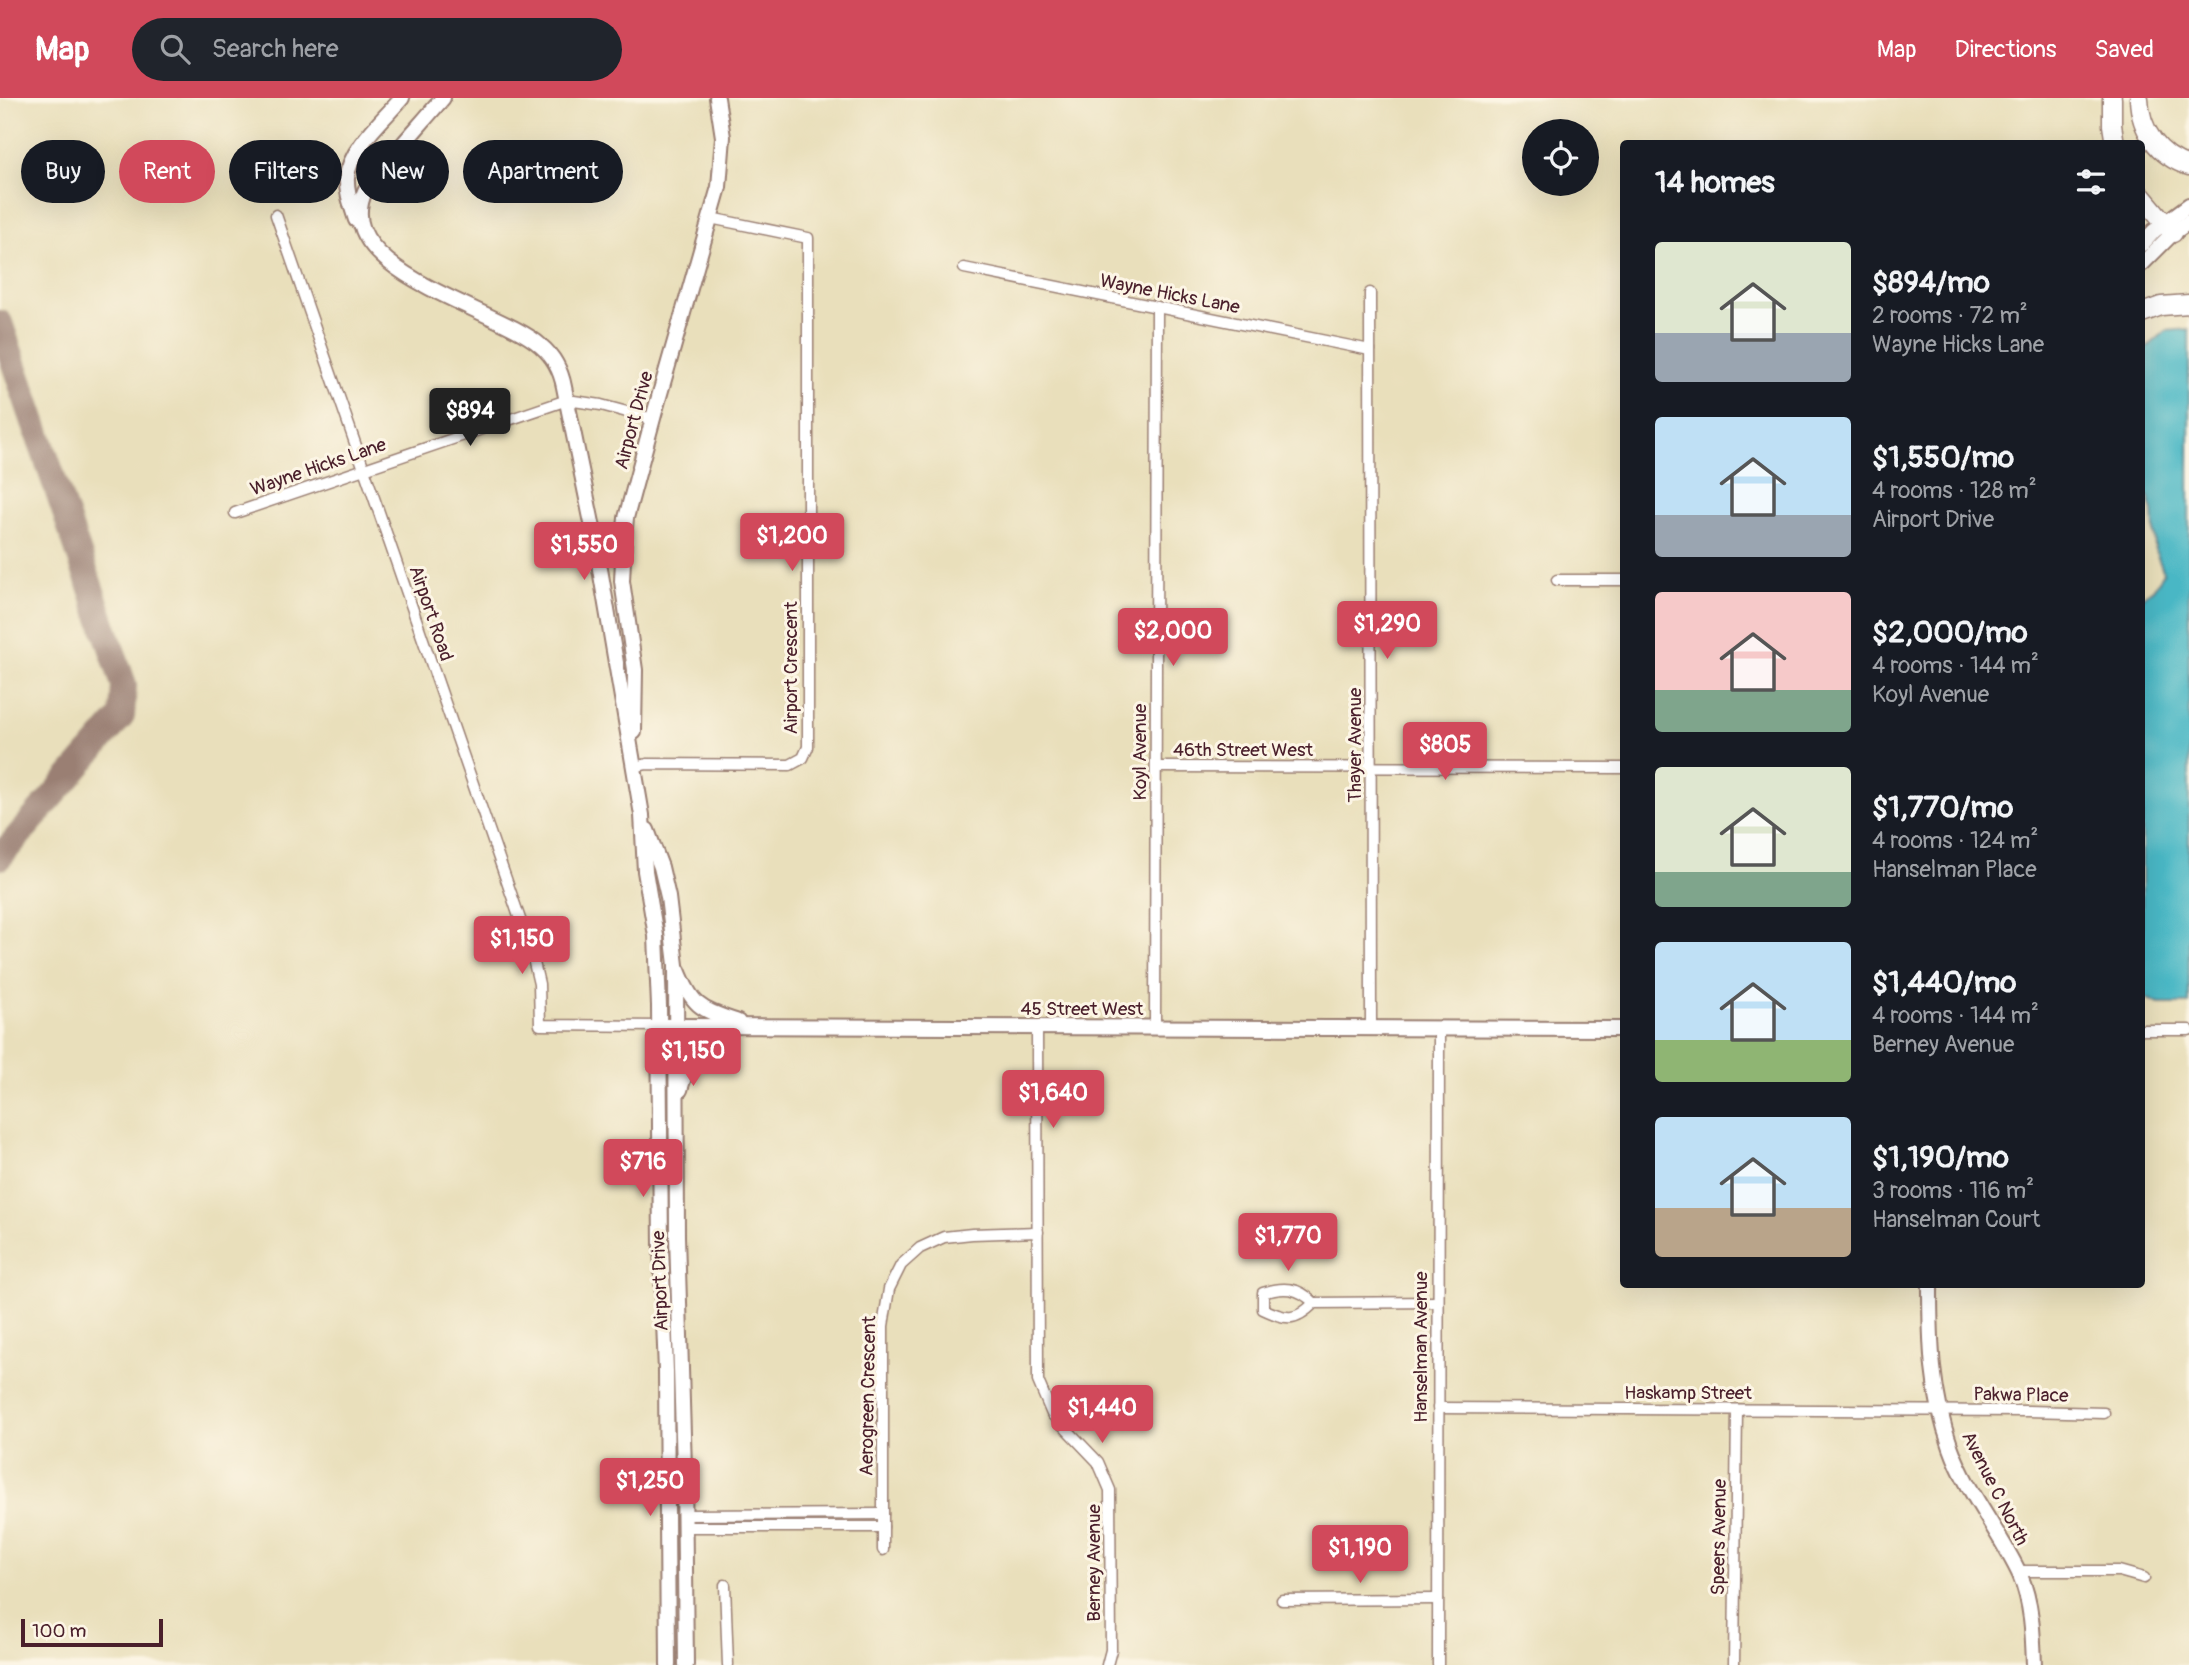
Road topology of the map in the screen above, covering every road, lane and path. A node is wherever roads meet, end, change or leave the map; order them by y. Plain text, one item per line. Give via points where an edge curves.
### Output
1 (402, 98) edge
2 (443, 98) edge
3 (718, 98) edge
4 (2112, 98) edge
5 (2139, 98) edge
6 (2114, 140) edge
7 (2189, 166) edge
8 (2145, 200) edge
9 (2189, 205) edge
10 (276, 215) dead end
11 (710, 218) junction
12 (2189, 222) edge
13 (2169, 228) junction
14 (367, 236) junction
15 (2145, 242) edge
16 (2145, 260) edge
17 (964, 268) dead end
18 (1370, 293) dead end
19 (2189, 304) edge
20 (1157, 308) junction
21 (2145, 312) edge
22 (1370, 350) junction
23 (567, 400) junction
24 (653, 419) junction
25 (364, 468) junction
26 (235, 513) dead end
27 (1557, 579) dead end
28 (1620, 580) edge
29 (633, 762) junction
30 (1157, 767) junction
31 (1371, 768) junction
32 (1620, 768) edge
33 (642, 815) junction
34 (676, 965) junction
35 (540, 1025) joint
36 (659, 1026) junction
37 (675, 1026) junction
38 (743, 1026) junction
39 (1155, 1027) junction
40 (1037, 1028) junction
41 (1371, 1028) junction
42 (1439, 1028) junction
43 (1620, 1029) edge
44 (2145, 1030) edge
45 (2189, 1030) edge
46 (676, 1105) junction
47 (1038, 1232) junction
48 (1930, 1288) edge
49 (1438, 1302) junction
50 (1314, 1303) junction
51 (1438, 1408) junction
52 (1737, 1410) junction
53 (1938, 1411) junction
54 (2104, 1413) dead end
55 (883, 1514) junction
56 (685, 1521) junction
57 (883, 1527) junction
58 (883, 1550) dead end
59 (2017, 1571) junction
60 (2144, 1578) dead end
61 (725, 1585) dead end
62 (1438, 1599) junction
63 (1282, 1600) dead end
64 (668, 1665) edge
65 (686, 1665) edge
66 (728, 1665) edge
67 (1107, 1665) edge
68 (1438, 1665) edge
69 (1734, 1665) edge
70 (2034, 1665) edge

1 - 14 main road, Airport Drive via 360,147 348,170 355,218
2 - 14 main road via 364,192 360,212
3 - 11 main road, Airport Drive via 722,165
4 - 6 highway
5 - 7 highway via 2141,119 2151,140 2166,156
8 - 13 highway
9 - 13 main road
10 - 25 street, Airport Road
11 - 24 main road, Airport Drive
11 - 29 street, Airport Crescent via 808,238 807,750 801,760 790,765
12 - 13 main road
13 - 15 main road
13 - 16 main road
14 - 23 main road, Airport Drive via 384,258 408,276 542,346 558,369
17 - 20 street, Wayne Hicks Lane
18 - 22 street, Thayer Avenue
19 - 21 highway
20 - 22 street, Wayne Hicks Lane
20 - 30 street, Koyl Avenue
22 - 31 street, Thayer Avenue
23 - 24 street, Wayne Hicks Lane
23 - 25 street, Wayne Hicks Lane
23 - 29 main road, Airport Drive
24 - 29 main road, Airport Drive via 626,519 622,558 635,670
25 - 26 street, Wayne Hicks Lane
25 - 35 street, Airport Road via 532,954
27 - 28 street
29 - 33 main road, Airport Drive
30 - 31 street, 46th Street West
30 - 39 street, Koyl Avenue
31 - 32 street, 46th Street West
31 - 41 street, Thayer Avenue
33 - 34 main road, Airport Drive via 668,897
33 - 36 main road, Airport Drive via 656,936
34 - 37 main road, Airport Drive
34 - 38 main road via 696,1004
35 - 36 street, 45 Street West
36 - 37 main road, 45 Street West
36 - 64 main road, Airport Drive
37 - 38 main road, 45 Street West
37 - 46 main road, Airport Drive
38 - 40 main road, 45 Street West
38 - 46 main road via 694,1050
39 - 40 main road, 45 Street West
39 - 41 main road, 45 Street West
40 - 47 street, Berney Avenue
41 - 42 main road, 45 Street West
42 - 43 main road, 45 Street West
42 - 49 street, Hanselman Avenue
44 - 45 street
46 - 56 main road, Airport Drive
47 - 55 street, Aerogreen Crescent via 944,1237 920,1248 901,1265 889,1289 884,1319
47 - 67 street, Berney Avenue via 1041,1392 1052,1414 1098,1462 1110,1490 1111,1650
48 - 53 main road, Avenue C North via 1930,1349
49 - 50 street
49 - 51 street, Hanselman Avenue
50 - 50 street via 1291,1288 1263,1293 1261,1302 1263,1309 1290,1318 1302,1315
51 - 52 street, Haskamp Street
51 - 62 street, Hanselman Avenue
52 - 53 street, Haskamp Street
52 - 69 street, Speers Avenue
53 - 54 street, Pakwa Place
53 - 59 main road, Avenue C North via 1952,1451
55 - 56 street
55 - 57 street, Aerogreen Crescent
56 - 57 street
56 - 65 main road, Airport Drive
57 - 58 street, Aerogreen Crescent
59 - 60 street via 2119,1571
59 - 70 main road, Avenue C North via 2033,1626
61 - 66 street
62 - 63 street
62 - 68 street, Hanselman Avenue

